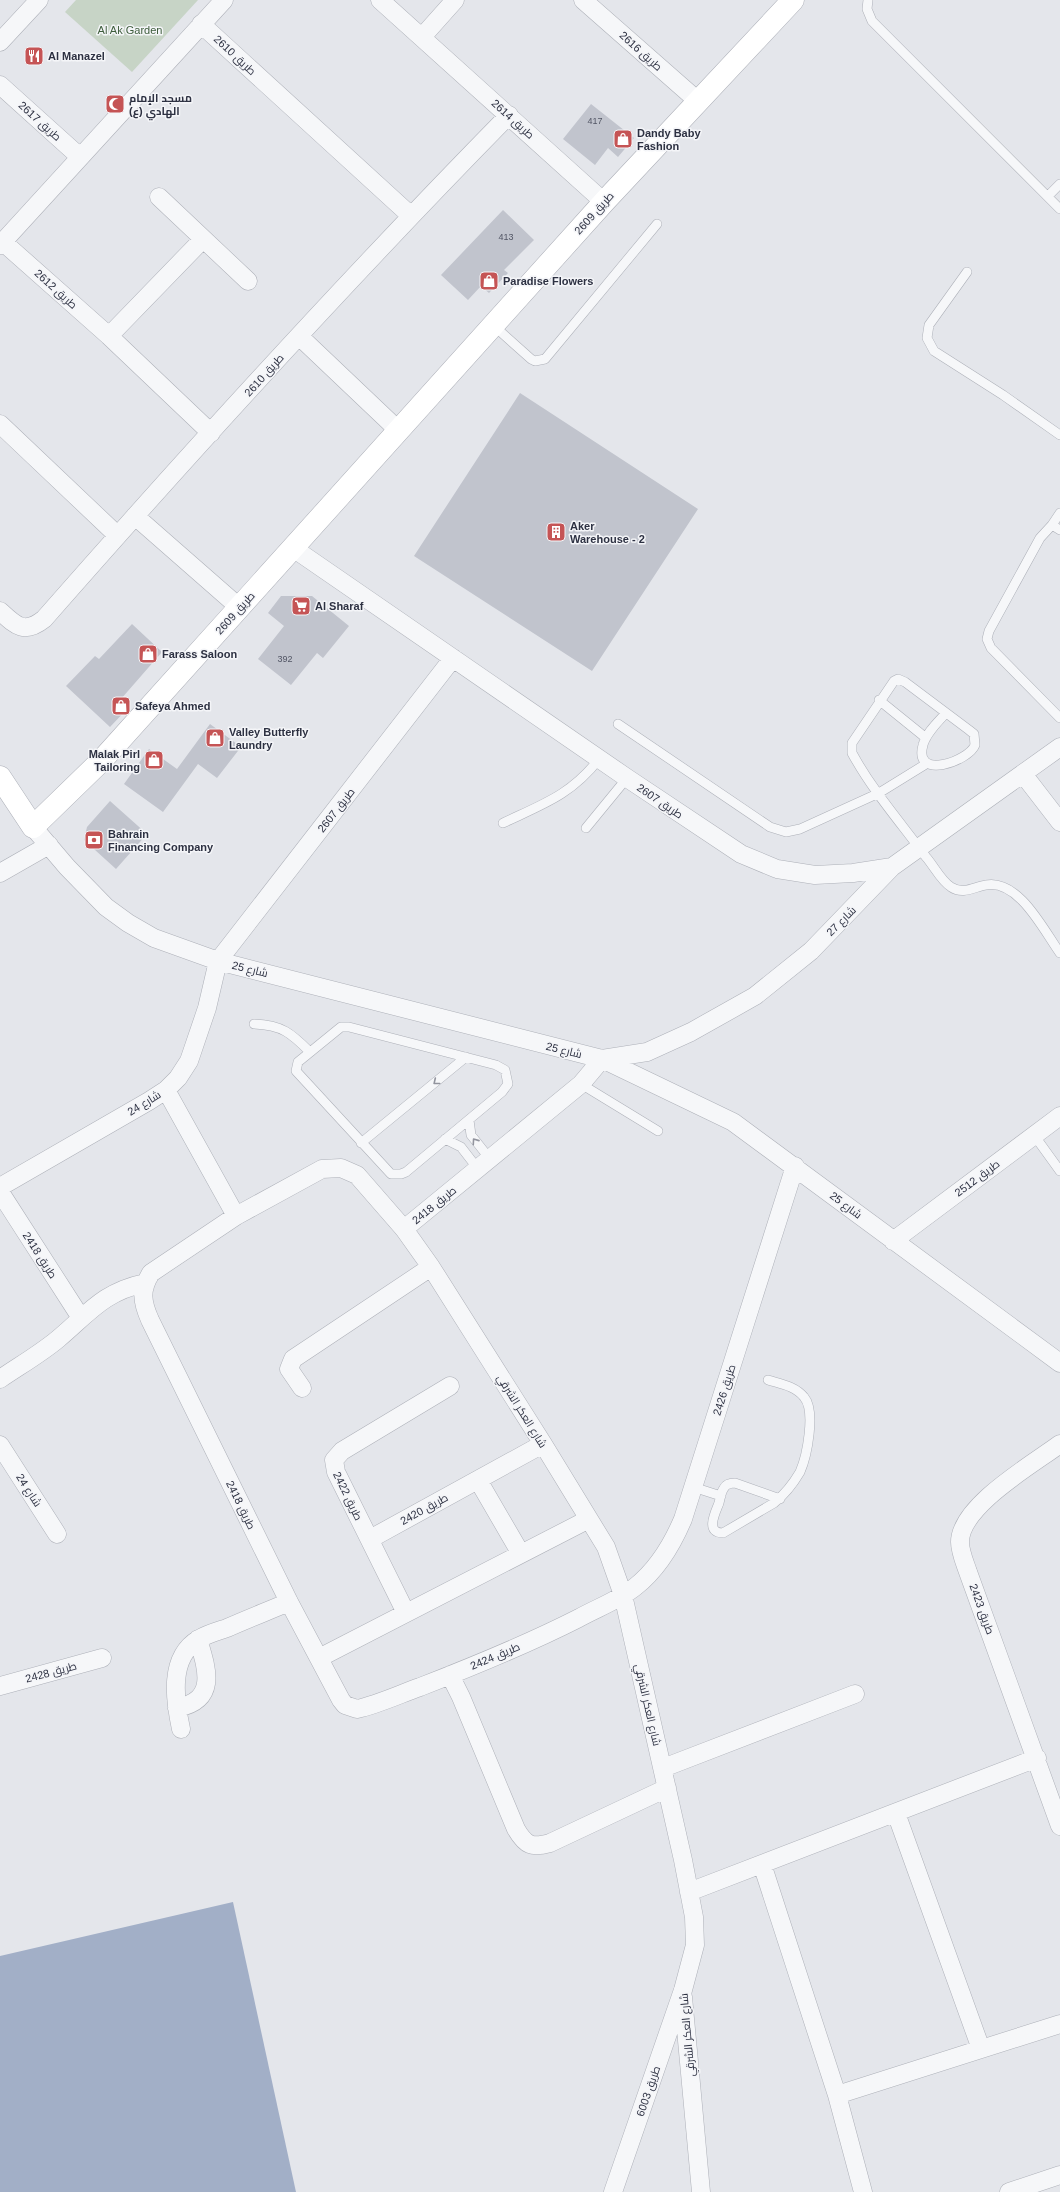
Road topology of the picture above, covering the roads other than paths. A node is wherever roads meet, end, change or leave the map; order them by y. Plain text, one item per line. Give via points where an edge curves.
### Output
1 (38, 0) edge
2 (224, 0) edge
3 (380, 0) edge
4 (455, 0) edge
5 (583, 0) edge
6 (793, 0) edge
7 (868, 0) edge
8 (201, 24) junction
9 (422, 37) junction
10 (0, 42) edge
11 (0, 85) edge
12 (699, 102) junction
13 (509, 115) junction
14 (80, 156) junction
15 (1060, 184) edge
16 (1048, 196) junction
17 (159, 197) dead end
18 (604, 202) junction
19 (1060, 209) edge
20 (410, 215) junction
21 (657, 224) dead end
22 (203, 239) junction
23 (2, 244) edge
24 (967, 272) dead end
25 (248, 281) dead end
26 (493, 324) junction
27 (109, 336) junction
28 (299, 336) junction
29 (0, 424) edge
30 (398, 430) junction
31 (211, 432) junction
32 (1060, 435) edge
33 (1060, 513) edge
34 (134, 516) junction
35 (1052, 525) junction
36 (1060, 530) edge
37 (117, 535) junction
38 (293, 548) junction
39 (240, 608) junction
40 (0, 611) edge
41 (453, 658) junction
42 (880, 700) junction
43 (946, 713) junction
44 (1060, 718) edge
45 (618, 724) dead end
46 (926, 738) junction
47 (1060, 747) edge
48 (599, 759) junction
49 (926, 764) junction
50 (1023, 774) junction
51 (0, 777) edge
52 (627, 778) junction
53 (879, 793) junction
54 (1060, 822) edge
55 (503, 823) dead end
56 (34, 827) junction
57 (586, 828) dead end
58 (49, 845) junction
59 (918, 847) junction
60 (892, 867) junction
61 (0, 873) edge
62 (1060, 953) edge
63 (218, 961) junction
64 (254, 1024) dead end
65 (310, 1052) junction
66 (466, 1057) junction
67 (602, 1059) junction
68 (581, 1084) junction
69 (166, 1090) junction
70 (1060, 1116) edge
71 (468, 1120) junction
72 (658, 1131) dead end
73 (1034, 1135) junction
74 (445, 1139) junction
75 (361, 1143) junction
76 (484, 1164) junction
77 (794, 1166) junction
78 (1060, 1171) edge
79 (0, 1187) edge
80 (0, 1192) edge
81 (236, 1216) junction
82 (404, 1229) junction
83 (893, 1241) junction
84 (431, 1267) junction
85 (145, 1283) junction
86 (81, 1318) junction
87 (1060, 1363) edge
88 (0, 1380) edge
89 (768, 1380) dead end
90 (450, 1386) dead end
91 (302, 1388) dead end
92 (543, 1444) junction
93 (1060, 1444) edge
94 (0, 1445) edge
95 (478, 1480) junction
96 (693, 1487) junction
97 (721, 1496) junction
98 (780, 1498) junction
99 (589, 1519) junction
100 (57, 1534) dead end
101 (370, 1539) junction
102 (521, 1554) junction
103 (623, 1595) junction
104 (289, 1602) junction
105 (406, 1613) junction
106 (198, 1640) junction
107 (102, 1658) dead end
108 (319, 1658) junction
109 (450, 1676) junction
110 (0, 1686) edge
111 (855, 1694) dead end
112 (177, 1708) junction
113 (364, 1708) joint
114 (181, 1729) dead end
115 (1037, 1758) junction
116 (663, 1768) junction
117 (667, 1788) junction
118 (896, 1813) junction
119 (1058, 1815) edge
120 (762, 1864) junction
121 (690, 1892) junction
122 (683, 1990) junction
123 (1060, 2024) edge
124 (981, 2049) junction
125 (837, 2096) junction
126 (1060, 2174) edge
127 (613, 2192) edge
128 (701, 2192) edge
129 (862, 2192) edge
130 (1009, 2192) edge

1 - 10 street
2 - 8 street
3 - 9 street, طريق 2614
4 - 9 street
5 - 12 street, طريق 2616
6 - 12 street, طريق 2609
7 - 16 lane via 867,8 872,21
8 - 14 street
8 - 20 street, طريق 2610
9 - 13 street, طريق 2614
11 - 14 street, طريق 2617
12 - 18 street, طريق 2609
13 - 18 street, طريق 2614
13 - 20 street, طريق 2610
14 - 23 street
15 - 16 lane
16 - 19 lane
17 - 22 street
18 - 26 street, طريق 2609
20 - 28 street, طريق 2610
21 - 26 lane via 545,359 531,359
22 - 25 street
22 - 27 street
23 - 27 street, طريق 2612
24 - 32 lane via 929,325 929,345 940,355
26 - 30 street, طريق 2609
27 - 31 street, طريق 2612
28 - 30 street
28 - 31 street, طريق 2610
29 - 37 street
30 - 38 street, طريق 2609
31 - 34 street, طريق 2610
33 - 35 lane
34 - 37 street, طريق 2610
34 - 39 street
35 - 36 lane
35 - 44 lane via 1040,538 987,639 990,648
37 - 40 street, طريق 2610 via 44,619 30,626 16,626
38 - 39 street, طريق 2609
38 - 41 street, طريق 2607
39 - 56 street, طريق 2609 via 102,760
41 - 48 street, طريق 2607
41 - 63 street, طريق 2607
42 - 43 lane via 891,684 898,679
42 - 46 lane
42 - 53 lane via 851,748 854,757
43 - 46 lane
43 - 49 lane via 974,734 976,745 964,756 934,766
45 - 53 lane via 778,830 800,829
46 - 49 lane via 922,752
47 - 50 street, شارع 27
48 - 52 street, طريق 2607
48 - 55 lane via 585,777 568,792
49 - 53 lane
50 - 54 street
50 - 59 street, شارع 27
51 - 56 street
52 - 57 lane
52 - 60 street, طريق 2607 via 742,854 777,869 834,875
53 - 59 lane
56 - 58 street, شارع 25
58 - 61 street
58 - 63 street, شارع 25 via 101,902 128,923 154,938
59 - 60 street, شارع 27
59 - 62 lane via 952,888 964,891 996,884 1012,890
60 - 67 street, شارع 27 via 811,951 755,996 691,1032 647,1052
63 - 67 street, شارع 25
63 - 69 street, شارع 24 via 197,1042 189,1061
64 - 65 lane via 270,1024 286,1030
65 - 66 lane via 334,1031 345,1026
65 - 75 lane via 298,1062 296,1071
66 - 71 lane via 501,1067 508,1079 502,1092
66 -> 75 lane
67 - 68 street, طريق 2418
67 - 77 street, شارع 25 via 733,1122
68 - 72 lane
68 - 76 street, طريق 2418
69 - 79 street, شارع 24
69 - 81 street
70 - 73 street, طريق 2512
71 - 74 lane
76 -> 71 lane via 471,1135
73 - 78 lane
73 - 83 street, طريق 2512
74 - 75 lane via 406,1172 396,1175 387,1170
74 - 76 lane
76 - 82 street, طريق 2418
77 - 83 street, شارع 25
77 - 96 street, طريق 2426
80 - 86 street, طريق 2418
81 - 82 street, طريق 2418 via 322,1169 341,1168 357,1175
81 - 85 street, طريق 2418 via 151,1273
82 - 84 street, شارع العكر الشرقي
83 - 87 street, شارع 25
84 - 91 street via 293,1359 289,1369
84 - 92 street, شارع العكر الشرقي
85 - 86 street via 114,1293 97,1303
85 - 104 street, طريق 2418 via 142,1294 150,1320
86 - 88 street via 58,1339
89 - 98 lane via 800,1392 811,1414 803,1464
90 - 101 street, طريق 2422 via 342,1451 334,1460 336,1472
92 - 95 street, طريق 2420
92 - 99 street, شارع العكر الشرقي
93 - 115 street, طريق 2423 via 980,1503 966,1521 960,1542 968,1572
94 - 100 street, شارع 24
95 - 101 street, طريق 2420
95 - 102 street
96 - 97 lane
96 - 103 street, طريق 2426 via 675,1538 664,1556 651,1573
97 - 98 lane via 726,1486 735,1483
97 - 98 lane via 712,1525 719,1533 727,1531
99 - 102 street
99 - 103 street, شارع العكر الشرقي via 613,1563
101 - 105 street, طريق 2422
102 - 105 street
103 - 109 street, طريق 2424 via 565,1625
103 - 116 street, شارع العكر الشرقي
104 - 106 street
104 - 108 street, طريق 2418
105 - 108 street
106 - 112 street via 185,1651 180,1665 176,1688
106 - 112 street via 208,1672 208,1681 200,1697 193,1703
107 - 110 street, طريق 2428
108 - 113 street, طريق 2418 via 341,1700 350,1708
109 - 113 street, طريق 2424
109 - 117 street via 523,1841 536,1847 550,1843
111 - 116 street
112 - 114 street
115 - 118 street
115 - 119 street, طريق 2423
116 - 117 street, شارع العكر الشرقي
117 - 121 street, شارع العكر الشرقي
118 - 120 street
118 - 124 street
120 - 121 street
120 - 125 street
121 - 122 street, شارع العكر الشرقي via 695,1945
122 - 127 street, طريق 6003
122 - 128 street, شارع العكر الشرقي
123 - 124 street
124 - 125 street
125 - 129 street
126 - 130 street

